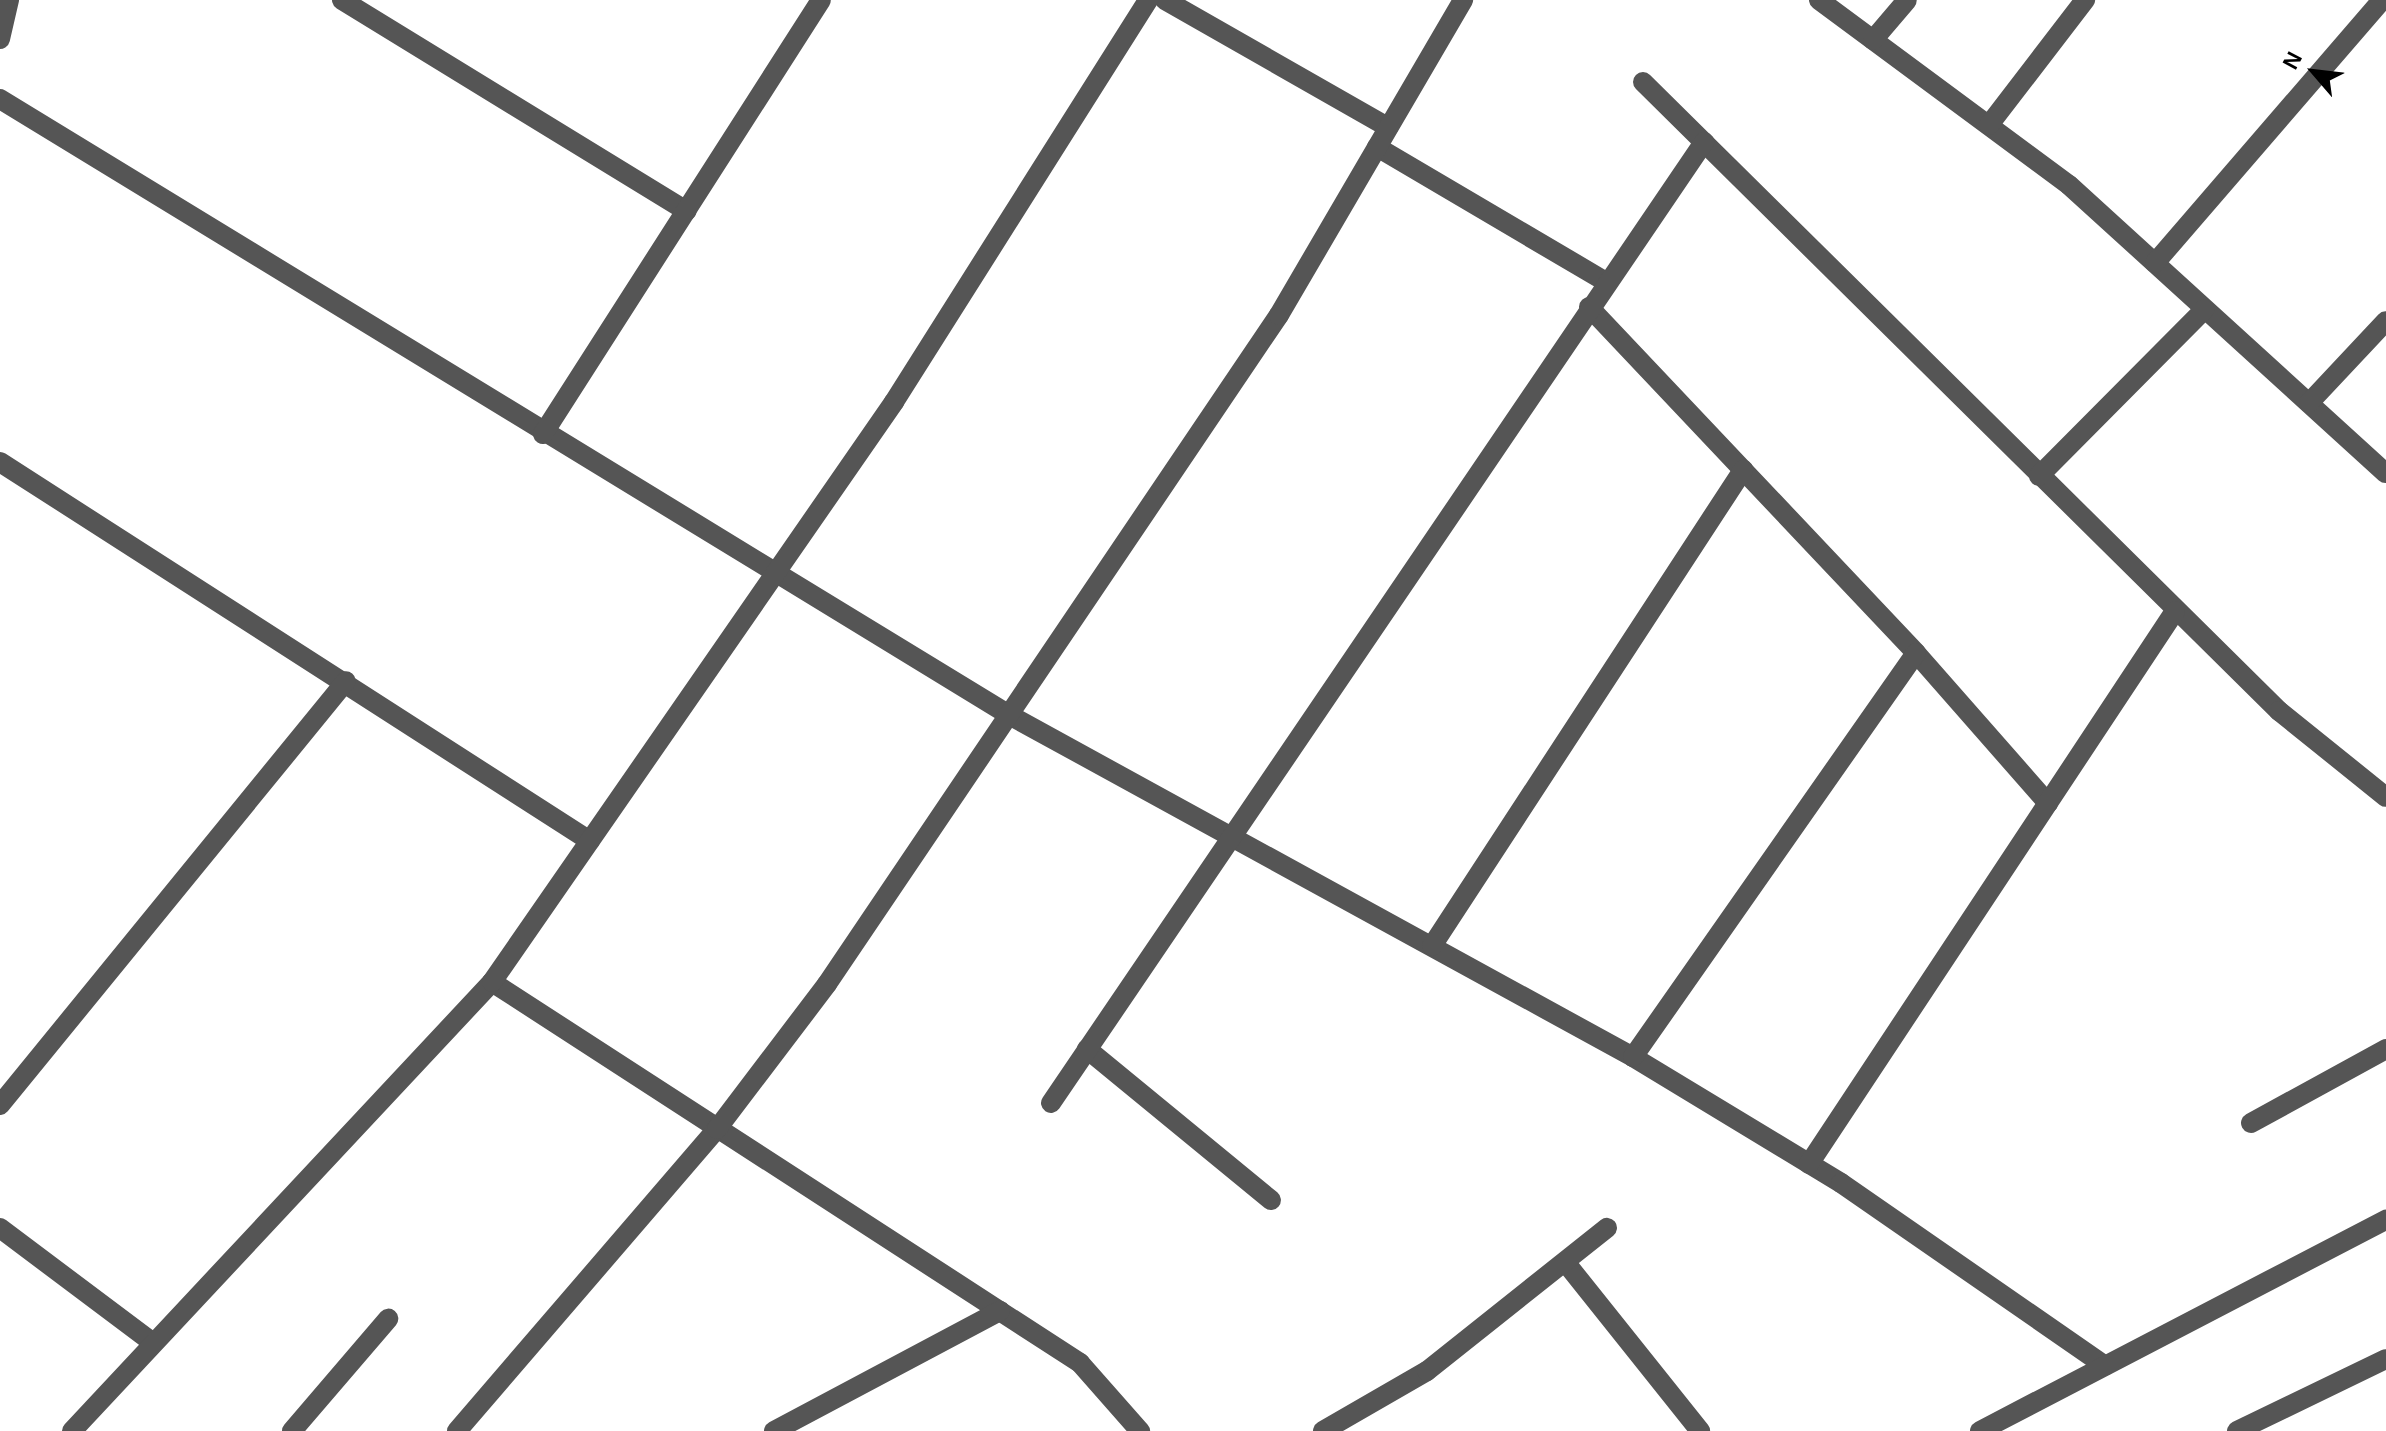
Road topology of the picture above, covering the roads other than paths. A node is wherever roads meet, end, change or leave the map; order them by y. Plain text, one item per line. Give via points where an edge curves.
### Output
1 (9, 0) edge
2 (342, 0) edge
3 (821, 0) edge
4 (1148, 0) edge
5 (1165, 0) edge
6 (1463, 0) edge
7 (1819, 0) edge
8 (1907, 0) edge
9 (2085, 0) edge
10 (2382, 0) edge
11 (0, 39) edge
12 (1873, 40) junction
13 (1643, 82) dead end
14 (0, 99) edge
15 (1989, 125) junction
16 (1388, 127) junction
17 (1704, 142) junction
18 (1377, 147) junction
19 (686, 211) junction
20 (2155, 263) junction
21 (1606, 282) junction
22 (1589, 307) junction
23 (2205, 309) junction
24 (2386, 321) edge
25 (2309, 403) junction
26 (543, 434) junction
27 (0, 462) edge
28 (1743, 470) junction
29 (2386, 473) edge
30 (2039, 476) junction
31 (775, 573) junction
32 (2175, 611) junction
33 (1916, 653) junction
34 (346, 681) junction
35 (1011, 716) junction
36 (2386, 797) edge
37 (2048, 803) junction
38 (1234, 837) junction
39 (590, 841) junction
40 (1432, 946) junction
41 (492, 982) junction
42 (1087, 1049) junction
43 (2386, 1049) edge
44 (1633, 1057) junction
45 (1051, 1103) dead end
46 (0, 1105) edge
47 (2251, 1123) dead end
48 (717, 1129) junction
49 (1809, 1164) junction
50 (1271, 1200) dead end
51 (2386, 1220) edge
52 (0, 1228) edge
53 (1607, 1228) dead end
54 (1566, 1263) junction
55 (1000, 1311) junction
56 (388, 1319) dead end
57 (152, 1342) junction
58 (2386, 1359) edge
59 (2105, 1366) junction
60 (72, 1431) edge
61 (292, 1431) edge
62 (457, 1431) edge
63 (774, 1431) edge
64 (1140, 1431) edge
65 (1323, 1431) edge
66 (1700, 1431) edge
67 (1980, 1431) edge
68 (2237, 1431) edge

1 - 11 street
2 - 19 street
3 - 19 street
4 - 31 street via 894,402
5 - 16 street
6 - 16 street
7 - 12 street
8 - 12 street
9 - 15 street
10 - 20 street
12 - 15 street
13 - 17 street
14 - 26 street
15 - 20 street via 2069,185
16 - 18 street
17 - 21 street
17 - 30 street
18 - 21 street
18 - 35 street via 1279,315
19 - 26 street
20 - 23 street
21 - 22 street
22 - 28 street
22 - 38 street
23 - 25 street
23 - 30 street
24 - 25 street
25 - 29 street
26 - 31 street
27 - 34 street
28 - 33 street
28 - 40 street
30 - 32 street
31 - 35 street
31 - 39 street
32 - 36 street via 2279,711
32 - 37 street
33 - 37 street
33 - 44 street
34 - 39 street
34 - 46 street
35 - 38 street
35 - 48 street via 827,984
37 - 49 street
38 - 40 street
38 - 42 street
39 - 41 street
40 - 44 street
41 - 48 street
41 - 57 street
42 - 45 street
42 - 50 street
43 - 47 street
44 - 49 street
48 - 55 street
48 - 62 street
49 - 59 street
51 - 59 street
52 - 57 street
53 - 54 street
54 - 65 street via 1427,1371
54 - 66 street
55 - 63 street
55 - 64 street via 1080,1363
56 - 61 street
57 - 60 street
58 - 68 street
59 - 67 street

